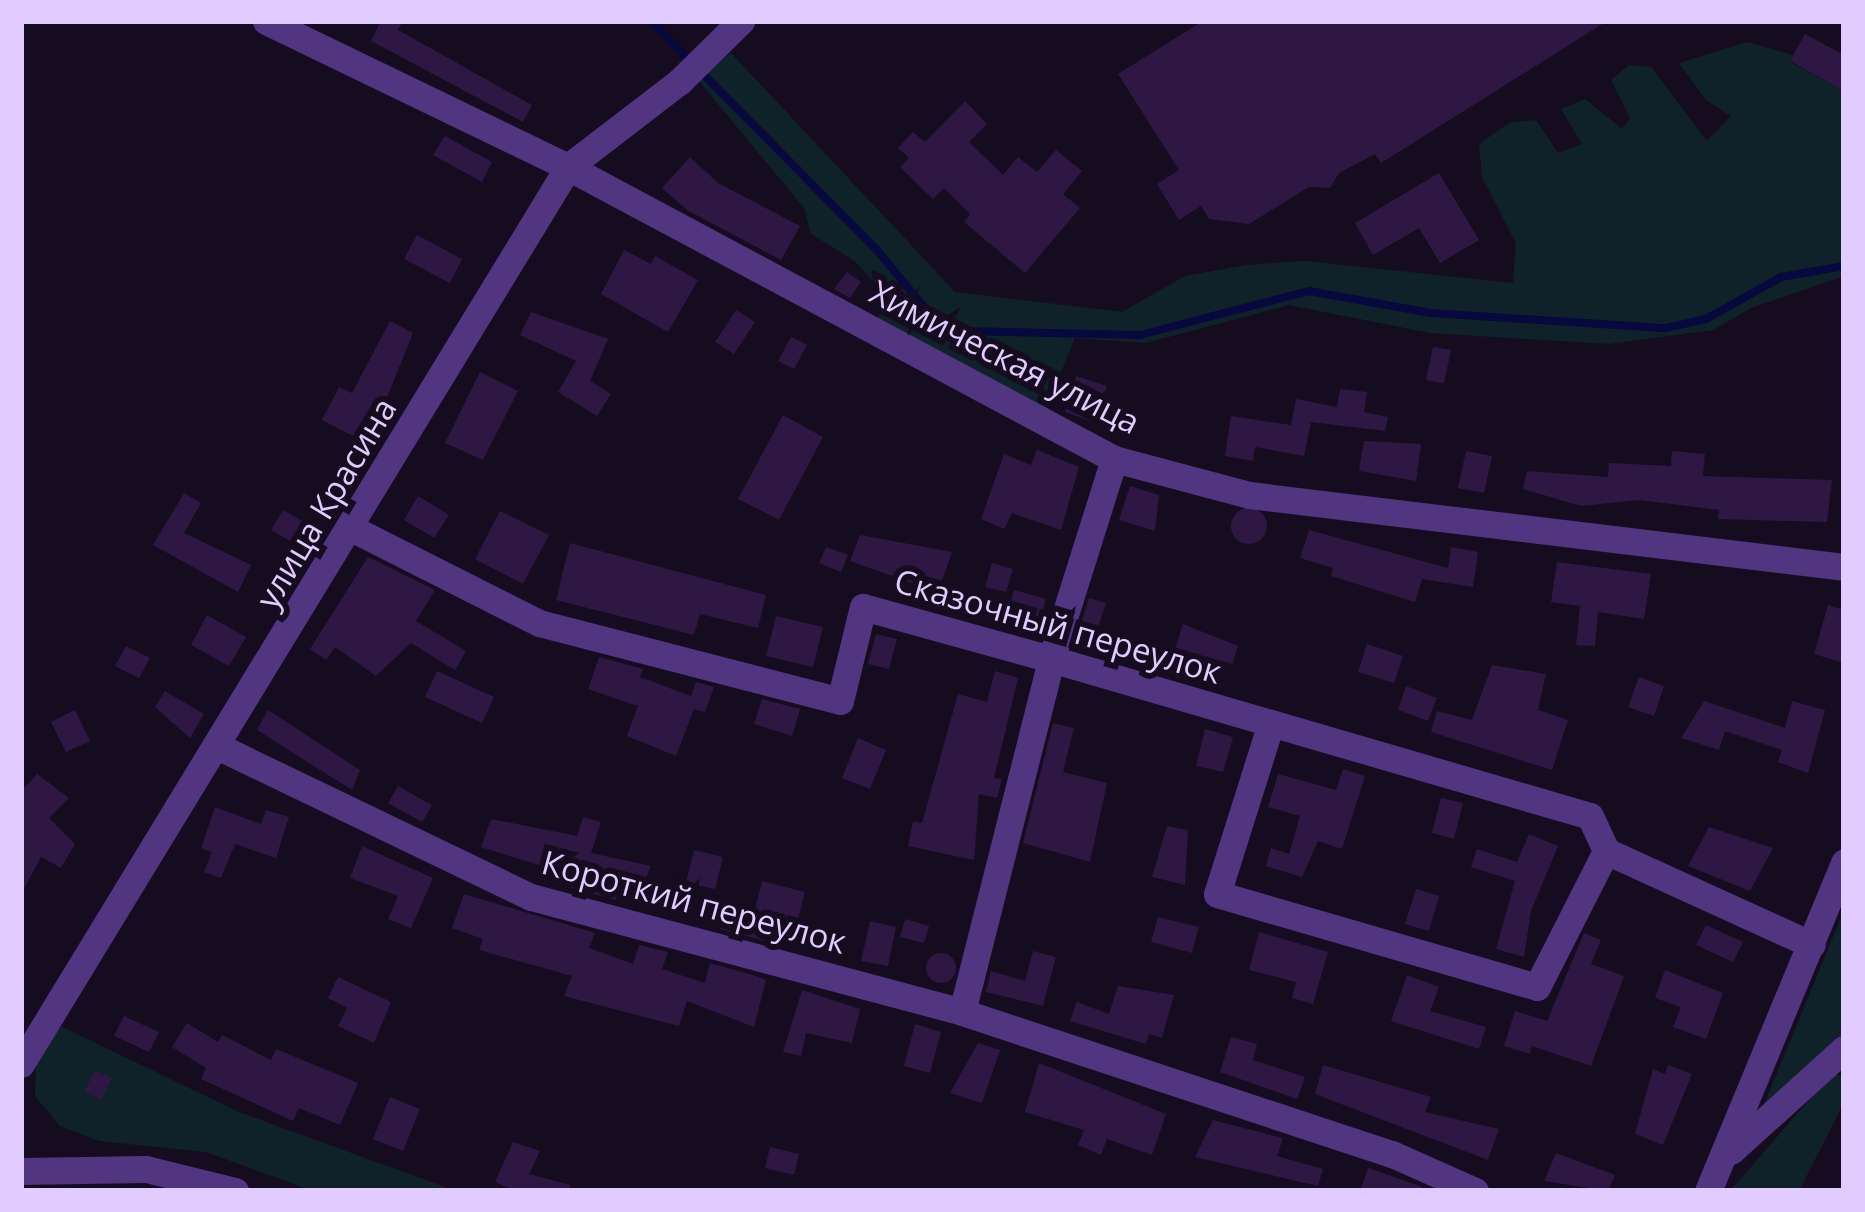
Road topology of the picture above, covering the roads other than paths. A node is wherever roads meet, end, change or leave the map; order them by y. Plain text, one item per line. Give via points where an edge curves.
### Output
1 (266, 21) edge
2 (741, 21) edge
3 (568, 167) junction
4 (1114, 459) junction
5 (353, 529) junction
6 (1844, 567) edge
7 (1051, 659) junction
8 (1270, 727) junction
9 (220, 748) junction
10 (1606, 851) junction
11 (1844, 862) edge
12 (1812, 945) junction
13 (962, 1012) junction
14 (1844, 1049) edge
15 (23, 1055) edge
16 (1722, 1158) junction
17 (21, 1171) edge
18 (235, 1191) edge
19 (1475, 1191) edge
20 (1708, 1191) edge

1 - 3 street, Химическая улица
2 - 3 street, улица Красина via 680,81
3 - 4 street, Химическая улица
3 - 5 street, улица Красина
4 - 6 street, Химическая улица via 1249,495
4 - 7 street
5 - 7 street, Сказочный переулок via 538,623 840,700 863,607
5 - 9 street, улица Красина
7 - 8 street, Сказочный переулок
7 - 13 street
8 - 10 street, Сказочный переулок via 1590,816
8 - 10 street via 1217,894 1537,987
9 - 13 street, Короткий переулок via 531,897
9 - 15 street, улица Красина
10 - 12 street, Сказочный переулок
11 - 12 street
12 - 16 street
13 - 19 street, Короткий переулок via 1392,1154
14 - 16 street
16 - 20 street
17 - 18 street via 146,1169

